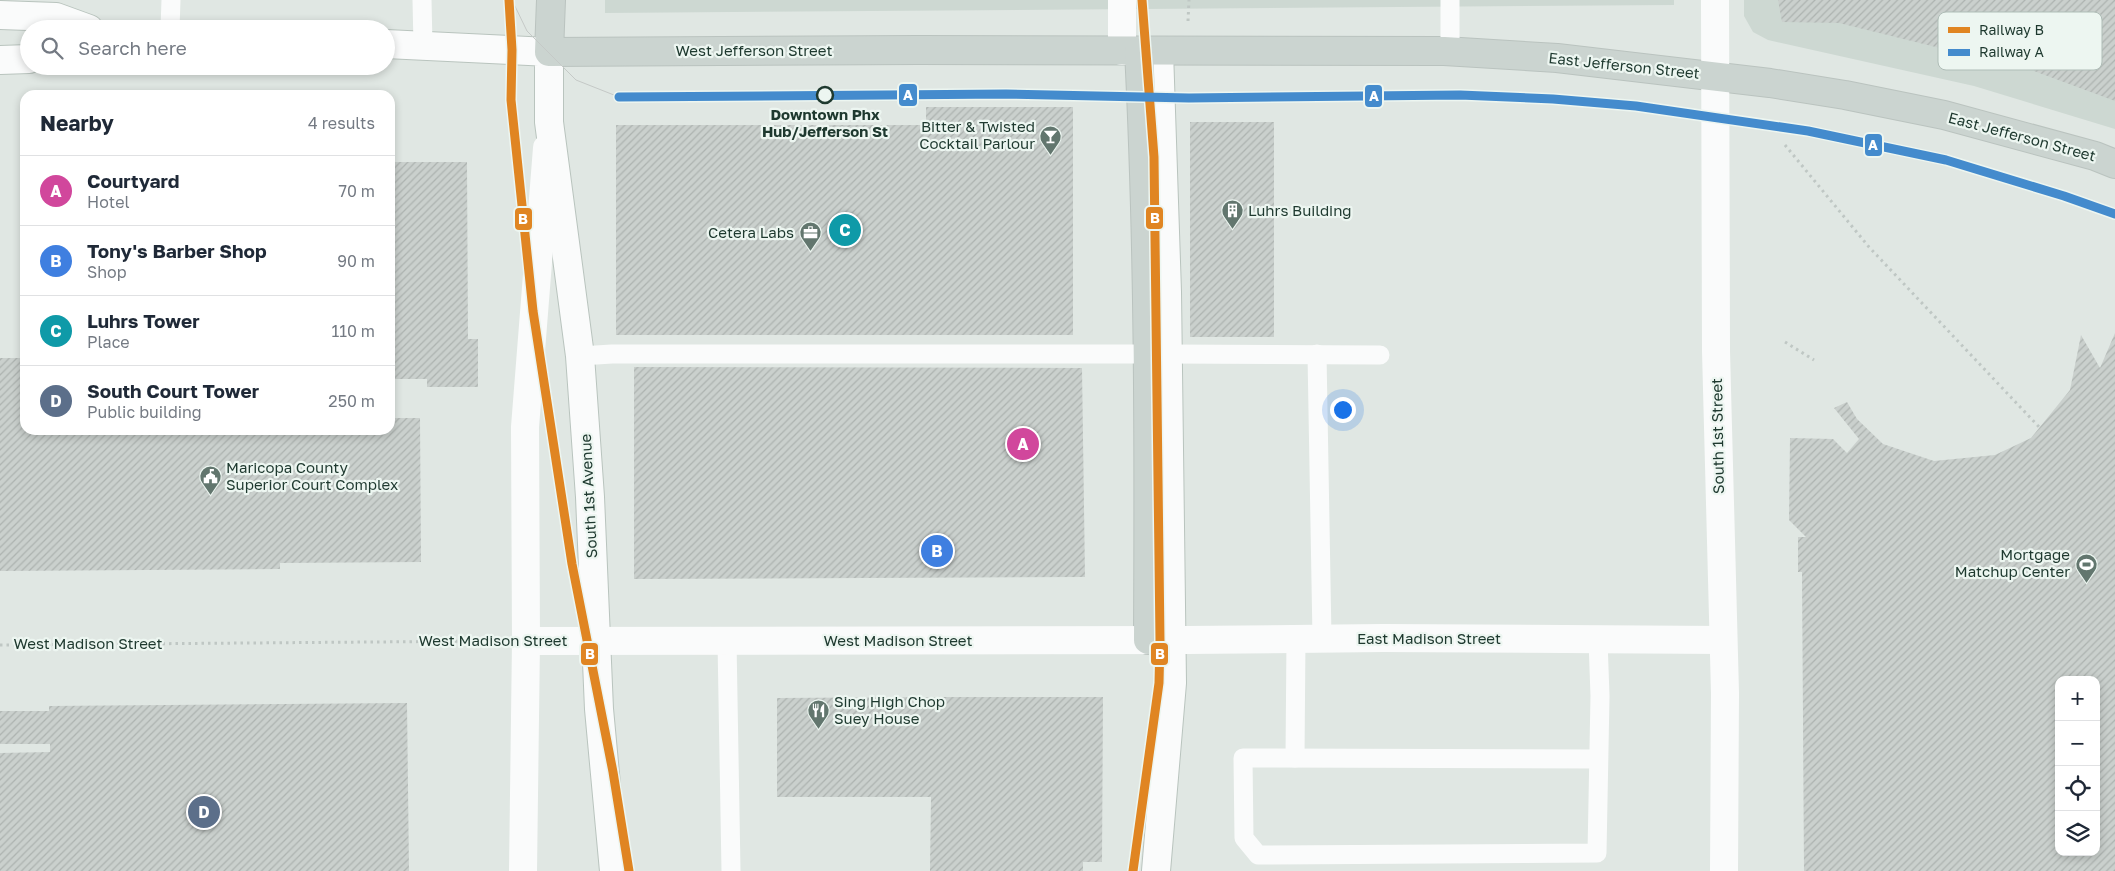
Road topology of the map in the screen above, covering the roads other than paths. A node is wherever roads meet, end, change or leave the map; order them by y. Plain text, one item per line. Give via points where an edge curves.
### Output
1 (171, 0) edge
2 (422, 0) edge
3 (551, 0) edge
4 (1122, 0) edge
5 (1450, 0) edge
6 (1715, 0) edge
7 (0, 15) edge
8 (64, 20) edge
9 (170, 20) edge
10 (395, 44) edge
11 (423, 45) junction
12 (1140, 51) junction
13 (1450, 51) junction
14 (549, 52) junction
15 (20, 59) edge
16 (0, 60) edge
17 (1715, 76) junction
18 (549, 122) junction
19 (2115, 164) edge
20 (1157, 354) junction
21 (1317, 354) junction
22 (1380, 355) dead end
23 (580, 356) junction
24 (1309, 638) junction
25 (1151, 640) junction
26 (1598, 640) junction
27 (1723, 640) junction
28 (526, 641) junction
29 (595, 641) junction
30 (727, 641) junction
31 (1295, 758) junction
32 (1598, 760) junction
33 (523, 871) edge
34 (614, 871) edge
35 (731, 871) edge
36 (1156, 871) edge
37 (1724, 871) edge

1 - 9 lane
2 - 11 lane
3 - 14 main road, South 1st Avenue
4 - 12 street
5 - 13 lane
6 - 17 street, South 1st Street
7 - 8 street
10 - 11 street, West Jefferson Street
11 - 14 street, West Jefferson Street
12 - 13 main road, East Jefferson Street
12 - 14 main road, West Jefferson Street
12 - 20 main road
13 - 17 main road, East Jefferson Street via 1566,59
14 - 18 street, South 1st Avenue
15 - 16 street
17 - 19 main road, East Jefferson Street via 1836,94 1944,116
17 - 27 street, South 1st Street via 1716,351
18 - 23 street, South 1st Avenue
18 - 28 street, South 1st Avenue via 525,427
20 - 21 lane
20 - 23 lane
20 - 25 main road
21 - 22 lane
21 - 24 lane
23 - 29 street, South 1st Avenue via 590,497
24 - 25 street, East Madison Street
24 - 26 street, East Madison Street
24 - 31 lane
25 - 30 street, West Madison Street
25 - 36 street via 1172,683
26 - 27 street, East Madison Street
26 - 32 lane
27 - 37 street, South 1st Street
28 - 29 street, West Madison Street
28 - 33 street, South 1st Avenue
29 - 30 street, West Madison Street
29 - 34 street, South 1st Avenue
30 - 35 lane
31 - 32 lane
31 - 32 lane via 1243,758 1244,838 1258,855 1597,853

